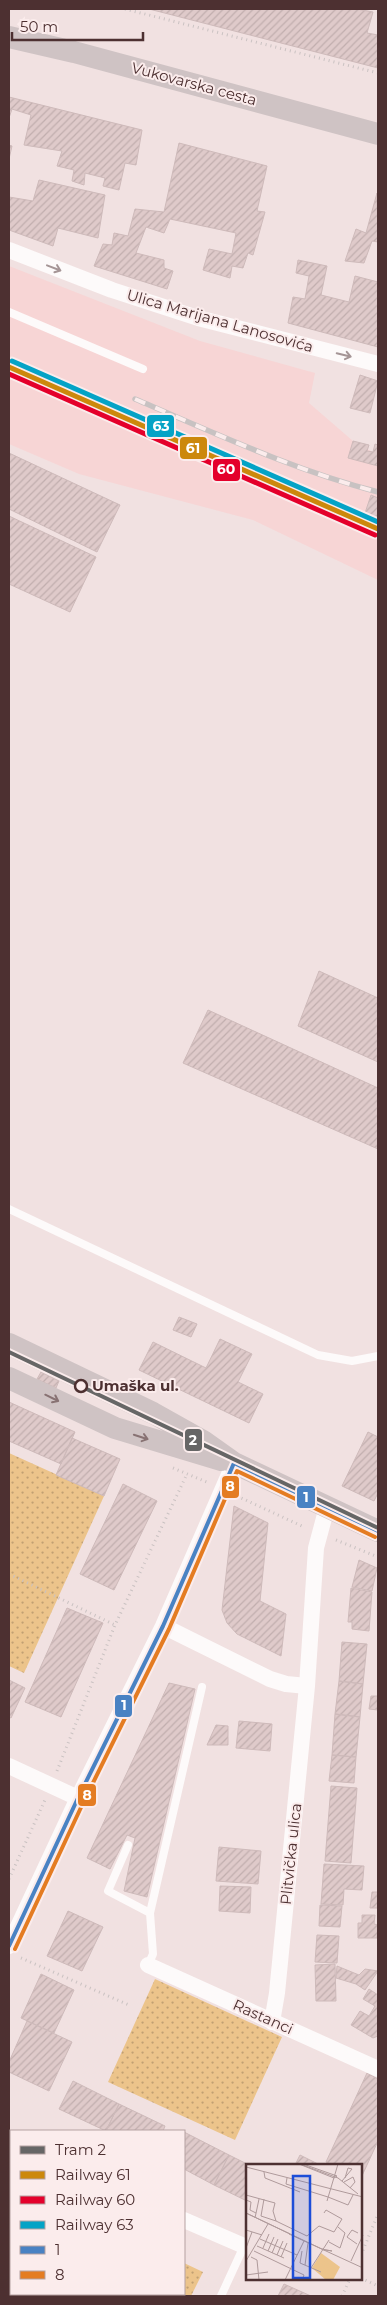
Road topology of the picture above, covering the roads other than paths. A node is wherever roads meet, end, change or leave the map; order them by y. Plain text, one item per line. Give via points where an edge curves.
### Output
1 (9, 37) edge
2 (378, 134) edge
3 (9, 250) edge
4 (9, 312) edge
5 (378, 364) edge
6 (143, 369) dead end
7 (9, 1209) edge
8 (9, 1344) edge
9 (378, 1356) edge
10 (9, 1378) edge
11 (234, 1463) junction
12 (327, 1507) junction
13 (378, 1531) edge
14 (163, 1626) junction
15 (307, 1686) junction
16 (202, 1687) dead end
17 (9, 1766) edge
18 (78, 1798) junction
19 (128, 1845) dead end
20 (150, 1913) junction
21 (13, 1951) edge
22 (148, 1965) joint
23 (272, 2022) junction
24 (378, 2069) edge
25 (185, 2220) edge
26 (244, 2246) joint
27 (221, 2296) edge

1 - 2 street, Vukovarska cesta
3 -> 5 street, Ulica Marijana Lanosovića via 112,290 198,318
4 - 6 lane
7 - 9 lane via 318,1355 352,1361
8 - 11 street via 154,1413
10 -> 11 street via 115,1428
11 - 12 street
11 - 14 street
12 - 13 street
12 - 15 street, Plitvička ulica via 319,1533
14 - 15 street via 270,1679
14 - 18 street
15 - 23 street, Plitvička ulica
16 - 20 lane
17 - 18 street
18 - 21 street
19 - 20 lane via 108,1891
20 - 22 lane via 153,1954
22 - 23 street, Rastanci
23 - 24 street, Rastanci
25 - 26 street
26 - 27 lane

